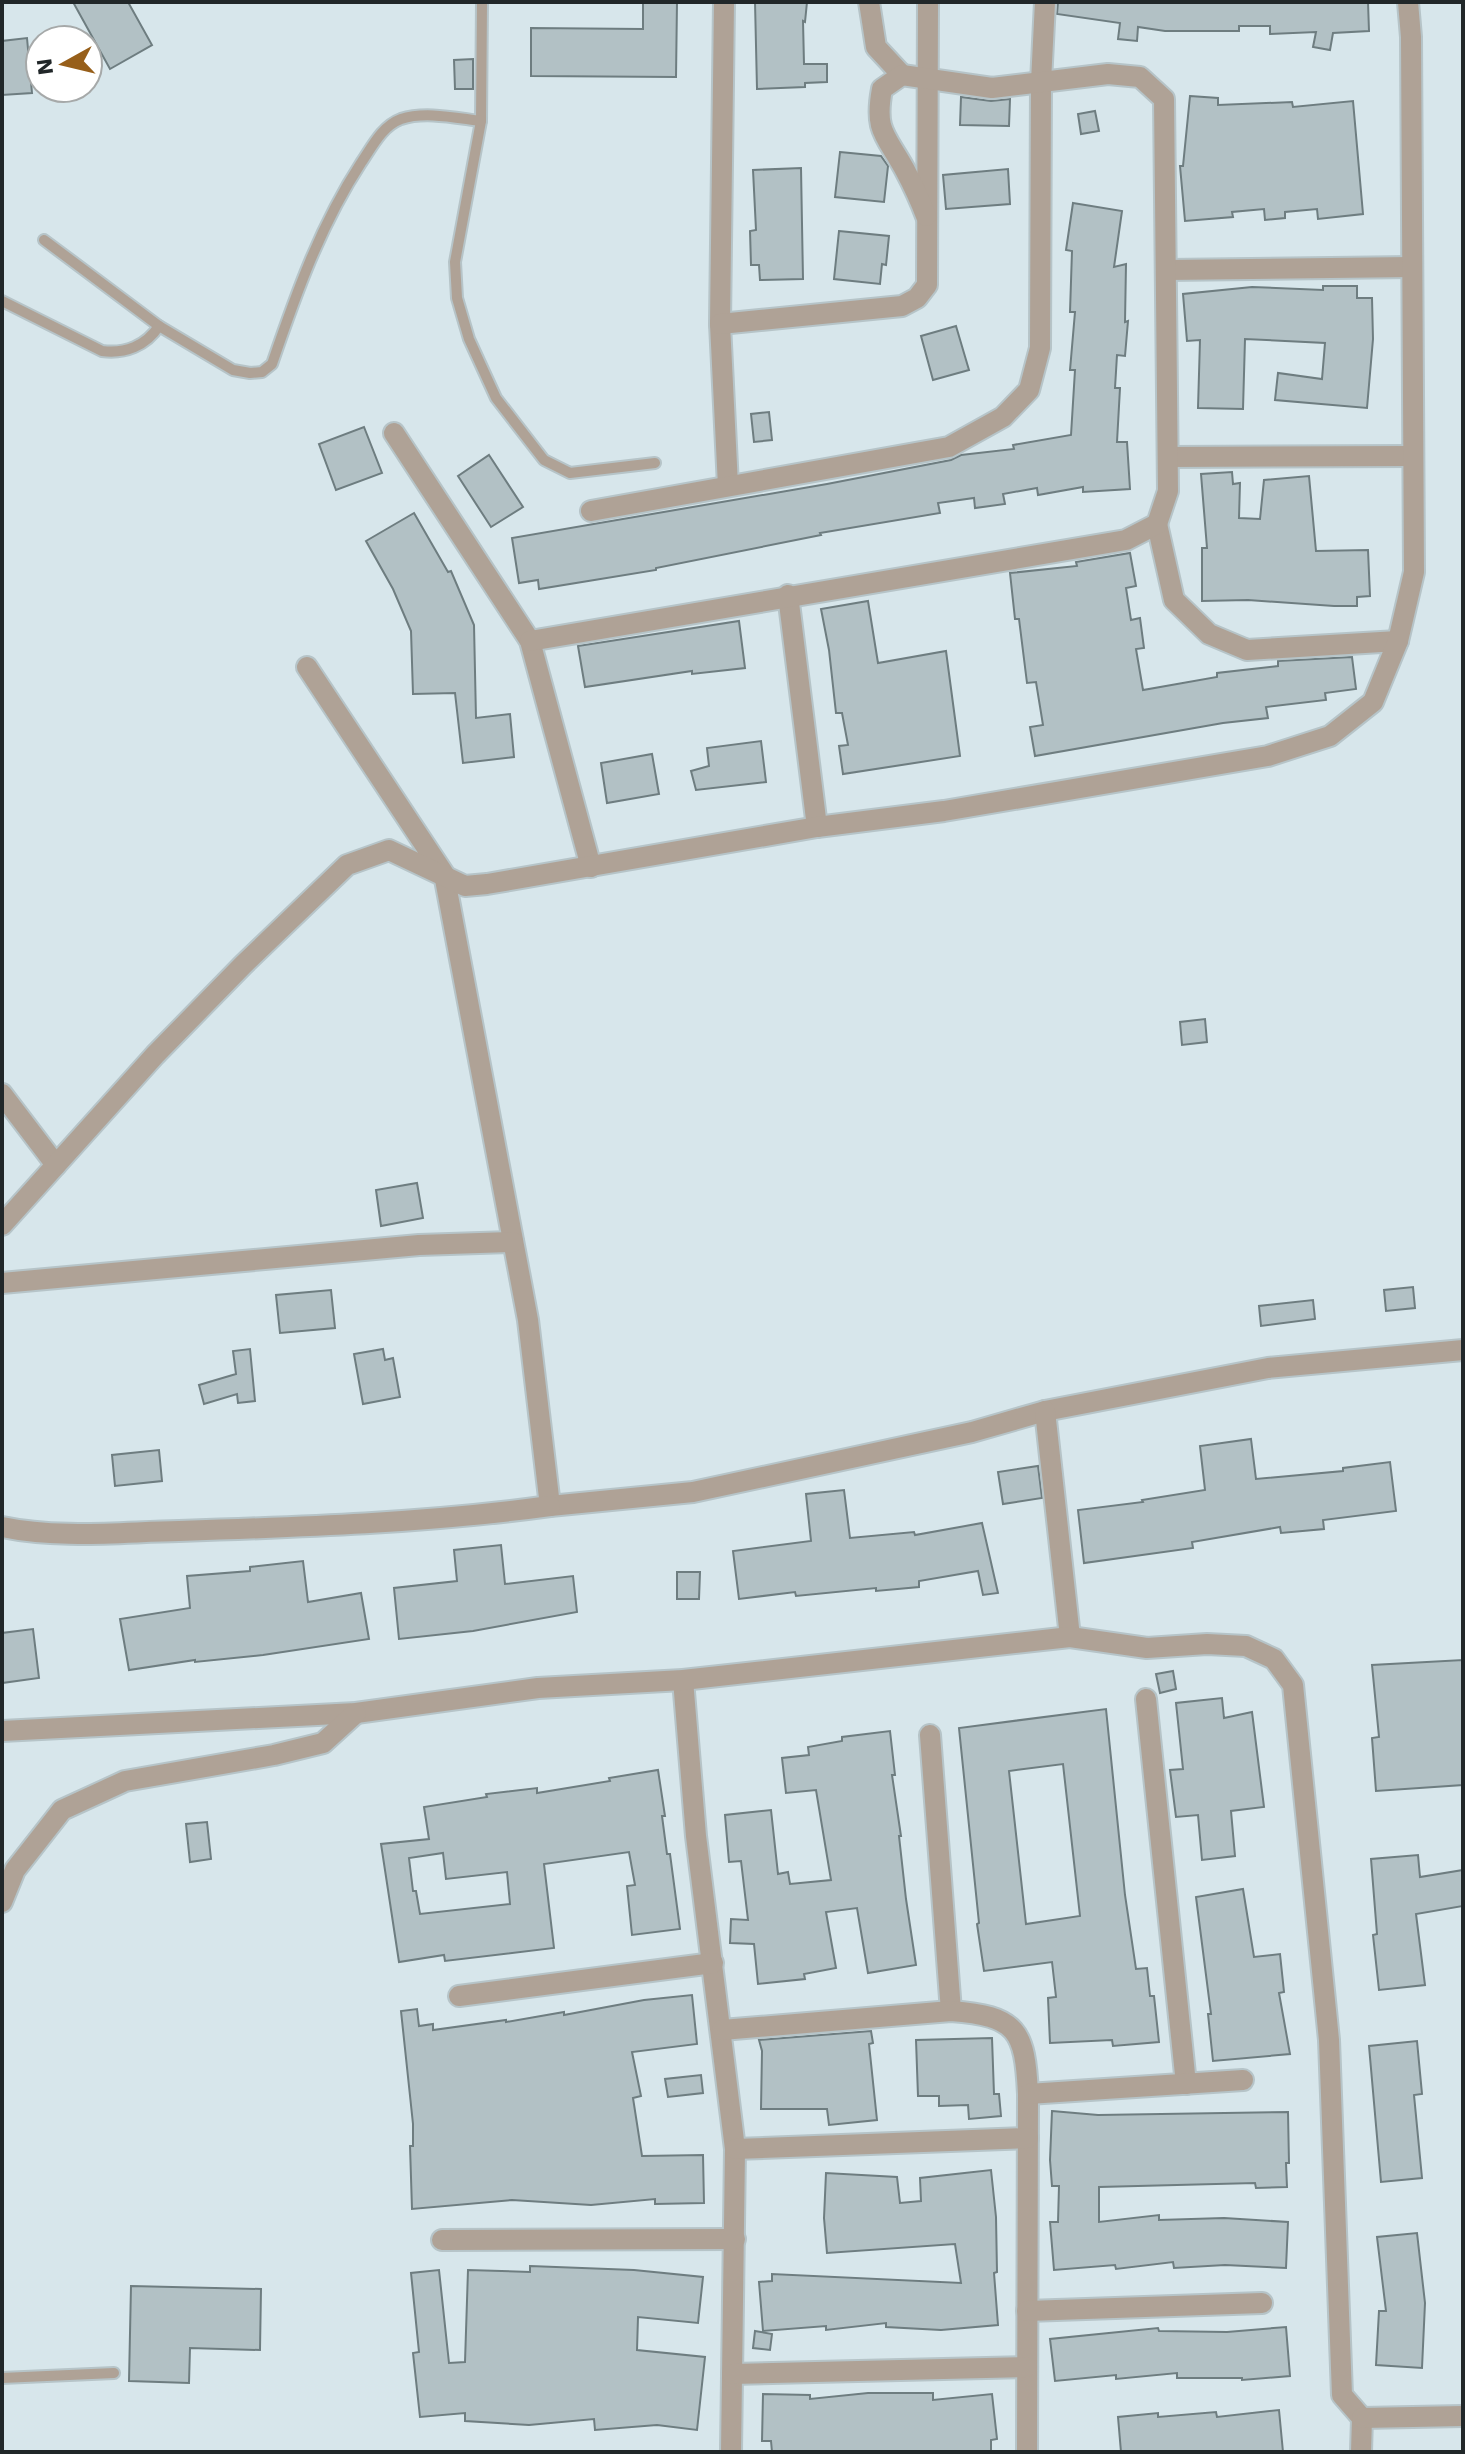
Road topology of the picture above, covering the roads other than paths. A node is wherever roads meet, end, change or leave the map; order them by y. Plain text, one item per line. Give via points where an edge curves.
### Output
1 (482, 2) edge
2 (724, 2) edge
3 (869, 2) edge
4 (928, 2) edge
5 (1045, 2) edge
6 (1408, 2) edge
7 (902, 75) junction
8 (927, 78) junction
9 (1041, 82) junction
10 (481, 121) junction
11 (926, 216) junction
12 (44, 240) dead end
13 (1412, 267) junction
14 (1167, 270) junction
15 (2, 301) edge
16 (720, 324) junction
17 (159, 326) junction
18 (394, 433) dead end
19 (1413, 456) junction
20 (1168, 457) junction
21 (655, 463) dead end
22 (728, 486) junction
23 (591, 511) dead end
24 (1157, 524) junction
25 (788, 595) junction
26 (530, 641) junction
27 (1398, 641) junction
28 (307, 667) dead end
29 (817, 827) junction
30 (591, 867) junction
31 (444, 874) junction
32 (2, 1094) edge
33 (56, 1165) junction
34 (2, 1225) edge
35 (513, 1242) junction
36 (2, 1283) edge
37 (1463, 1350) edge
38 (1045, 1411) junction
39 (550, 1506) junction
40 (2, 1527) edge
41 (1070, 1637) junction
42 (683, 1680) junction
43 (1146, 1699) dead end
44 (356, 1713) junction
45 (2, 1731) edge
46 (930, 1735) dead end
47 (2, 1902) edge
48 (713, 1963) junction
49 (459, 1996) dead end
50 (951, 2011) junction
51 (722, 2030) junction
52 (1243, 2080) dead end
53 (1186, 2084) junction
54 (1028, 2094) junction
55 (1028, 2138) junction
56 (735, 2149) junction
57 (735, 2239) junction
58 (442, 2240) dead end
59 (1262, 2303) dead end
60 (1027, 2311) junction
61 (1027, 2367) junction
62 (114, 2373) dead end
63 (732, 2374) junction
64 (2, 2378) edge
65 (1463, 2416) edge
66 (1362, 2418) junction
67 (731, 2452) edge
68 (1027, 2452) edge
69 (1361, 2452) edge

1 - 10 lane
2 - 16 street
3 - 7 street via 876,47
4 - 8 street
5 - 9 street
6 - 13 street
7 - 8 street
7 - 11 street via 882,89 881,131
8 - 9 street via 992,88
8 - 11 street
9 - 14 street via 1108,74 1140,77 1164,99
9 - 22 street via 1040,348 1029,390 1003,417 949,447
10 - 17 lane via 415,116 381,132 337,201 298,286 272,364 262,372 233,370
10 - 21 lane via 455,262 457,298 469,339 496,398 544,460 570,473
11 - 16 street via 927,285 902,306
12 - 17 lane
13 - 14 street
13 - 19 street
14 - 20 street
15 - 17 lane via 102,351 131,349
16 - 22 street
18 - 26 street
19 - 20 street
19 - 27 street via 1414,572
20 - 24 street via 1168,491
22 - 23 street
24 - 25 street via 1126,540
24 - 27 street via 1174,600 1209,634 1247,650
25 - 26 street
25 - 29 street
26 - 30 street
27 - 29 street via 1373,702 1330,736 1268,756
28 - 31 street
29 - 30 street
30 - 31 street via 465,886
31 - 33 street via 389,850 347,865 155,1055
31 - 35 street
32 - 33 street
33 - 34 street
35 - 36 street via 419,1245
35 - 39 street via 528,1320
37 - 38 street via 1268,1368
38 - 39 street via 972,1432 693,1492
38 - 41 street
39 - 40 street via 270,1530 136,1534
41 - 42 street
41 - 66 street via 1147,1648 1246,1646 1274,1659 1293,1685 1329,2040 1342,2395
42 - 44 street via 538,1688
42 - 48 street
43 - 53 street
44 - 45 street
44 - 47 street via 323,1743 125,1781 62,1810 15,1870
46 - 50 street
48 - 49 street
48 - 51 street
50 - 51 street
50 - 54 street via 1002,2019 1018,2034
51 - 56 street
52 - 53 street
53 - 54 street
54 - 55 street
55 - 56 street
55 - 60 street
56 - 57 street
57 - 58 street
57 - 63 street
59 - 60 street
60 - 61 street
61 - 63 street
61 - 68 street
62 - 64 lane
63 - 67 street
65 - 66 street
66 - 69 street

